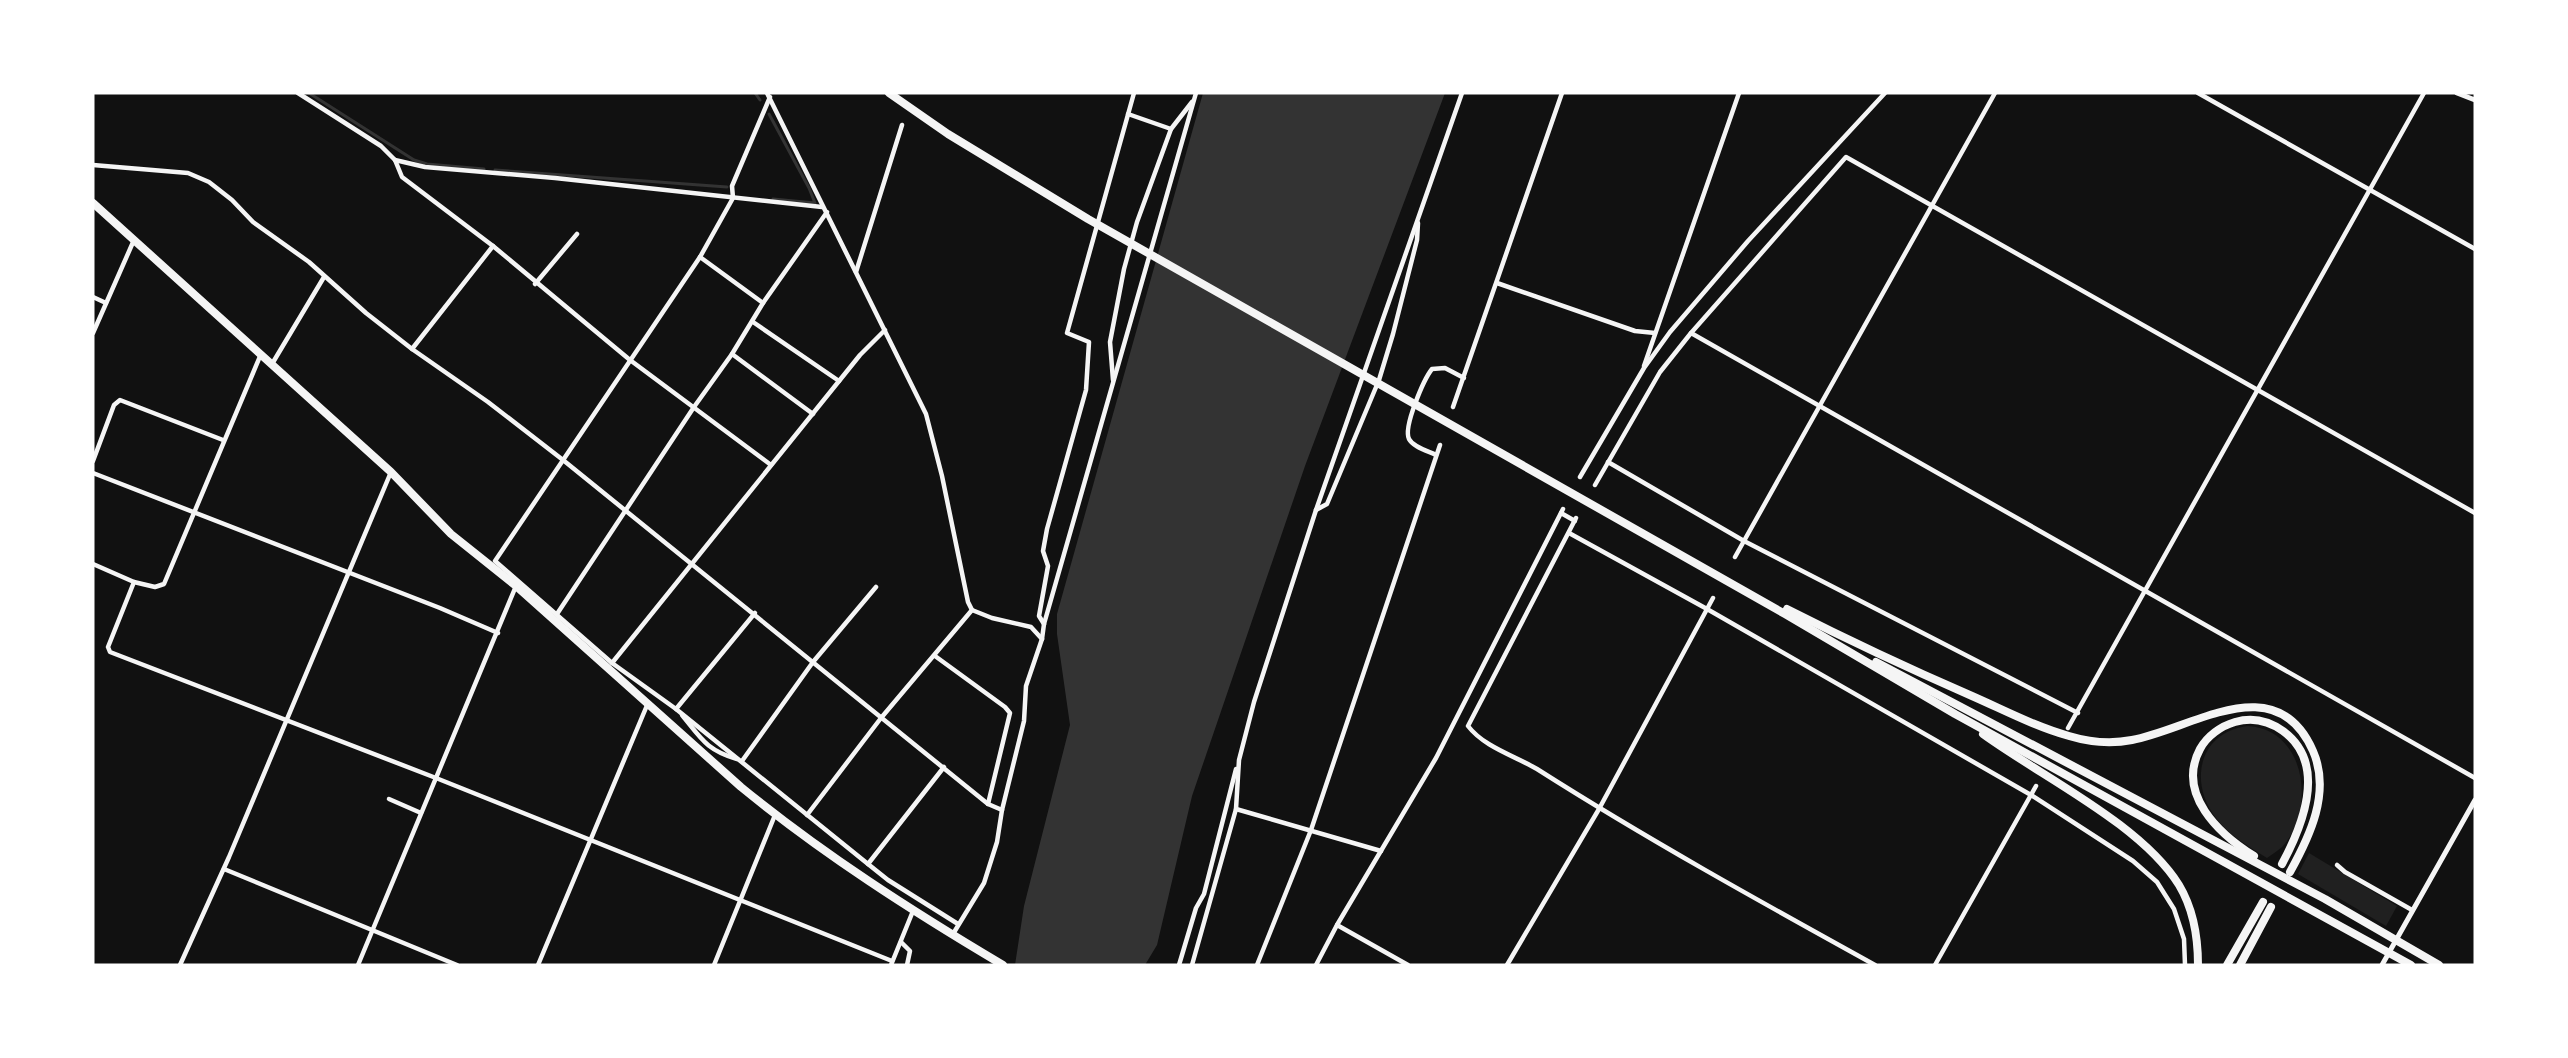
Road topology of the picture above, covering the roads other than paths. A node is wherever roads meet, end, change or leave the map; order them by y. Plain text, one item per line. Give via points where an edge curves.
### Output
1 (298, 93) edge
2 (889, 93) edge
3 (1134, 93) edge
4 (1196, 93) edge
5 (1462, 93) edge
6 (1562, 93) edge
7 (1739, 93) edge
8 (1885, 93) edge
9 (1995, 93) edge
10 (2198, 93) edge
11 (2424, 93) edge
12 (2457, 93) edge
13 (768, 95) edge
14 (1194, 100) junction
15 (2475, 100) edge
16 (1128, 114) junction
17 (902, 125) dead end
18 (1171, 129) junction
19 (395, 160) junction
20 (93, 165) edge
21 (2369, 190) junction
22 (733, 198) junction
23 (93, 203) edge
24 (1932, 206) junction
25 (822, 207) junction
26 (827, 213) junction
27 (1418, 216) junction
28 (578, 234) dead end
29 (134, 240) junction
30 (493, 246) junction
31 (2475, 249) edge
32 (700, 257) junction
33 (856, 272) junction
34 (324, 277) junction
35 (1497, 283) junction
36 (536, 284) junction
37 (93, 297) edge
38 (106, 303) junction
39 (763, 303) junction
40 (753, 322) junction
41 (885, 330) junction
42 (93, 333) edge
43 (1655, 333) junction
44 (1691, 333) junction
45 (412, 349) junction
46 (261, 354) junction
47 (732, 354) junction
48 (630, 360) junction
49 (272, 364) junction
50 (1644, 368) junction
51 (1464, 378) junction
52 (839, 381) junction
53 (1113, 386) junction
54 (2258, 390) junction
55 (1820, 406) junction
56 (694, 407) junction
57 (1454, 407) dead end
58 (813, 414) junction
59 (223, 440) junction
60 (1440, 445) dead end
61 (1436, 455) junction
62 (563, 460) junction
63 (93, 461) edge
64 (1608, 462) junction
65 (771, 465) junction
66 (391, 472) junction
67 (93, 473) edge
68 (1580, 477) dead end
69 (1594, 485) dead end
70 (1316, 510) junction
71 (195, 511) junction
72 (625, 511) junction
73 (2475, 513) edge
74 (1569, 533) junction
75 (1744, 541) junction
76 (1735, 558) dead end
77 (1688, 559) junction
78 (691, 563) junction
79 (93, 564) edge
80 (347, 572) junction
81 (134, 582) junction
82 (516, 586) junction
83 (876, 587) dead end
84 (2146, 589) junction
85 (1713, 598) dead end
86 (1707, 609) junction
87 (972, 610) junction
88 (557, 614) junction
89 (755, 614) junction
90 (1785, 614) junction
91 (1044, 624) junction
92 (498, 633) junction
93 (1042, 639) junction
94 (935, 656) junction
95 (612, 663) junction
96 (813, 663) junction
97 (648, 703) junction
98 (676, 709) junction
99 (2078, 713) junction
100 (1955, 714) junction
101 (881, 718) junction
102 (286, 720) junction
103 (2068, 728) dead end
104 (705, 743) junction
105 (698, 750) junction
106 (1239, 760) junction
107 (742, 761) junction
108 (945, 767) junction
109 (436, 778) junction
110 (2475, 778) edge
111 (2036, 786) dead end
112 (2031, 795) junction
113 (389, 799) dead end
114 (2475, 800) edge
115 (988, 804) junction
116 (1236, 809) junction
117 (1599, 809) junction
118 (1002, 810) junction
119 (422, 813) junction
120 (775, 815) junction
121 (807, 815) junction
122 (1311, 830) junction
123 (590, 840) junction
124 (1382, 851) junction
125 (868, 864) junction
126 (2283, 864) dead end
127 (2337, 865) dead end
128 (224, 869) junction
129 (2286, 874) junction
130 (2325, 899) junction
131 (742, 900) junction
132 (2263, 902) dead end
133 (2271, 908) dead end
134 (2412, 910) junction
135 (913, 911) junction
136 (958, 924) junction
137 (1336, 925) junction
138 (373, 930) junction
139 (952, 935) junction
140 (901, 942) junction
141 (892, 963) edge
142 (180, 965) edge
143 (358, 965) edge
144 (456, 965) edge
145 (538, 965) edge
146 (714, 965) edge
147 (907, 965) edge
148 (1003, 965) edge
149 (1179, 965) edge
150 (1192, 965) edge
151 (1257, 965) edge
152 (1316, 965) edge
153 (1408, 965) edge
154 (1507, 965) edge
155 (1875, 965) edge
156 (1935, 965) edge
157 (2185, 965) edge
158 (2198, 965) edge
159 (2227, 965) edge
160 (2240, 965) edge
161 (2382, 965) edge
162 (2411, 965) edge
163 (2439, 965) edge

1 - 19 street via 381,146
2 - 77 highway via 948,134 1088,219
3 - 16 street
4 - 14 street
5 - 27 street
6 - 35 street
7 - 43 street
8 - 50 street via 1748,241
9 - 24 street
10 - 21 street
11 - 21 street
12 - 15 street
13 - 22 street via 732,186
13 - 25 street
14 - 18 street
14 - 53 street
16 - 18 street
16 - 91 street via 1067,333 1089,342 1086,390 1043,551 1048,566 1039,616
17 - 33 street
18 - 53 street via 1124,269 1110,342
19 - 22 street via 425,167
19 - 30 street via 402,177
20 - 34 street via 188,173 209,182
21 - 31 street
21 - 54 street
22 - 25 street
22 - 32 street
23 - 29 highway
24 - 44 street via 1846,158
24 - 54 street
24 - 55 street
25 - 26 street
26 - 33 street
26 - 39 street
27 - 70 street
27 - 70 street via 1417,240 1379,380 1327,504
28 - 36 street
29 - 38 street
29 - 46 highway
30 - 36 street
30 - 45 street
32 - 39 street
32 - 48 street
33 - 41 street
34 - 45 street
34 - 49 street
35 - 43 street via 1635,331
35 - 51 street
36 - 48 street
37 - 38 street
38 - 42 street
39 - 40 street
40 - 47 street
40 - 52 street
41 - 52 street
41 - 87 street via 926,414
43 - 50 street
44 - 55 street
44 - 64 street via 1660,372
45 - 62 street
46 - 49 highway
46 - 59 street
47 - 56 street
47 - 58 street
48 - 56 street
48 - 62 street
49 - 66 highway
50 - 68 street
51 - 57 street
51 - 61 street via 1445,368 1432,369 1416,401 1408,438
52 - 58 street
53 - 91 street
54 - 73 street
54 - 84 street
55 - 75 street
55 - 84 street
56 - 65 street
56 - 72 street
58 - 65 street
59 - 63 street via 120,400 114,405
59 - 71 street
60 - 61 street
61 - 122 street
62 - 72 street
62 - 88 street via 495,561
64 - 69 street
64 - 75 street
65 - 78 street
66 - 80 street
66 - 82 highway via 451,534
67 - 71 street
70 - 106 street
71 - 80 street
71 - 81 street via 164,584 155,587
72 - 78 street
72 - 88 street
74 - 86 street
74 - 117 street via 1468,726 1475,735
74 - 124 street via 1575,519 1562,511 1436,758
75 - 76 street
75 - 99 street
77 - 90 highway
77 - 129 highway via 1867,650 2070,736 2091,741 2130,740 2234,708 2270,709 2287,718 2308,740 2319,786 2314,822 2304,848
78 - 89 street
78 - 95 street
79 - 81 street
80 - 92 street
80 - 102 street
81 - 102 street via 108,646 110,652
82 - 92 street
82 - 97 highway
83 - 96 street
84 - 99 street
84 - 110 street
85 - 86 street
86 - 112 street
86 - 117 street
87 - 93 street via 1031,627
87 - 94 street
88 - 95 street
89 - 96 street
89 - 98 street
90 - 100 highway
90 - 129 highway
91 - 93 street
92 - 109 street
93 - 118 street via 1026,686 1024,720
94 - 101 street
94 - 115 street via 1010,713
95 - 98 street
96 - 101 street
96 - 107 street
97 - 105 highway
97 - 123 street
98 - 104 street
98 - 107 street
99 - 103 street
100 - 158 highway via 2124,828 2170,872 2193,920
100 - 162 highway
101 - 108 street
101 - 121 street
102 - 109 street
102 - 128 street
104 - 105 street
104 - 107 street
105 - 120 highway
106 - 116 street
106 - 149 street via 1204,894
107 - 121 street
108 - 115 street
108 - 125 street
109 - 119 street
109 - 123 street
111 - 112 street
112 - 156 street
112 - 157 street via 2133,861 2157,882 2178,918
113 - 119 street
114 - 134 street
115 - 118 street
116 - 122 street
116 - 150 street
117 - 154 street
117 - 155 street
118 - 136 street via 984,883
119 - 138 street
120 - 131 street
120 - 135 highway
121 - 125 street
122 - 124 street
122 - 151 street
123 - 131 street
123 - 145 street
124 - 137 street
125 - 136 street
126 - 130 highway via 2306,807 2308,776 2304,761 2293,740 2278,728 2252,720 2234,722 2210,736 2200,750 2194,776 2199,801 2209,818 2231,840
127 - 134 street
128 - 138 street
128 - 142 street
129 - 130 highway
130 - 163 highway
131 - 141 street
131 - 146 street
132 - 159 highway
133 - 160 highway
134 - 161 street
135 - 139 highway
135 - 140 street
136 - 139 street
137 - 152 street
137 - 153 street
138 - 143 street
138 - 144 street
139 - 148 highway
140 - 141 street
140 - 147 street via 910,951

